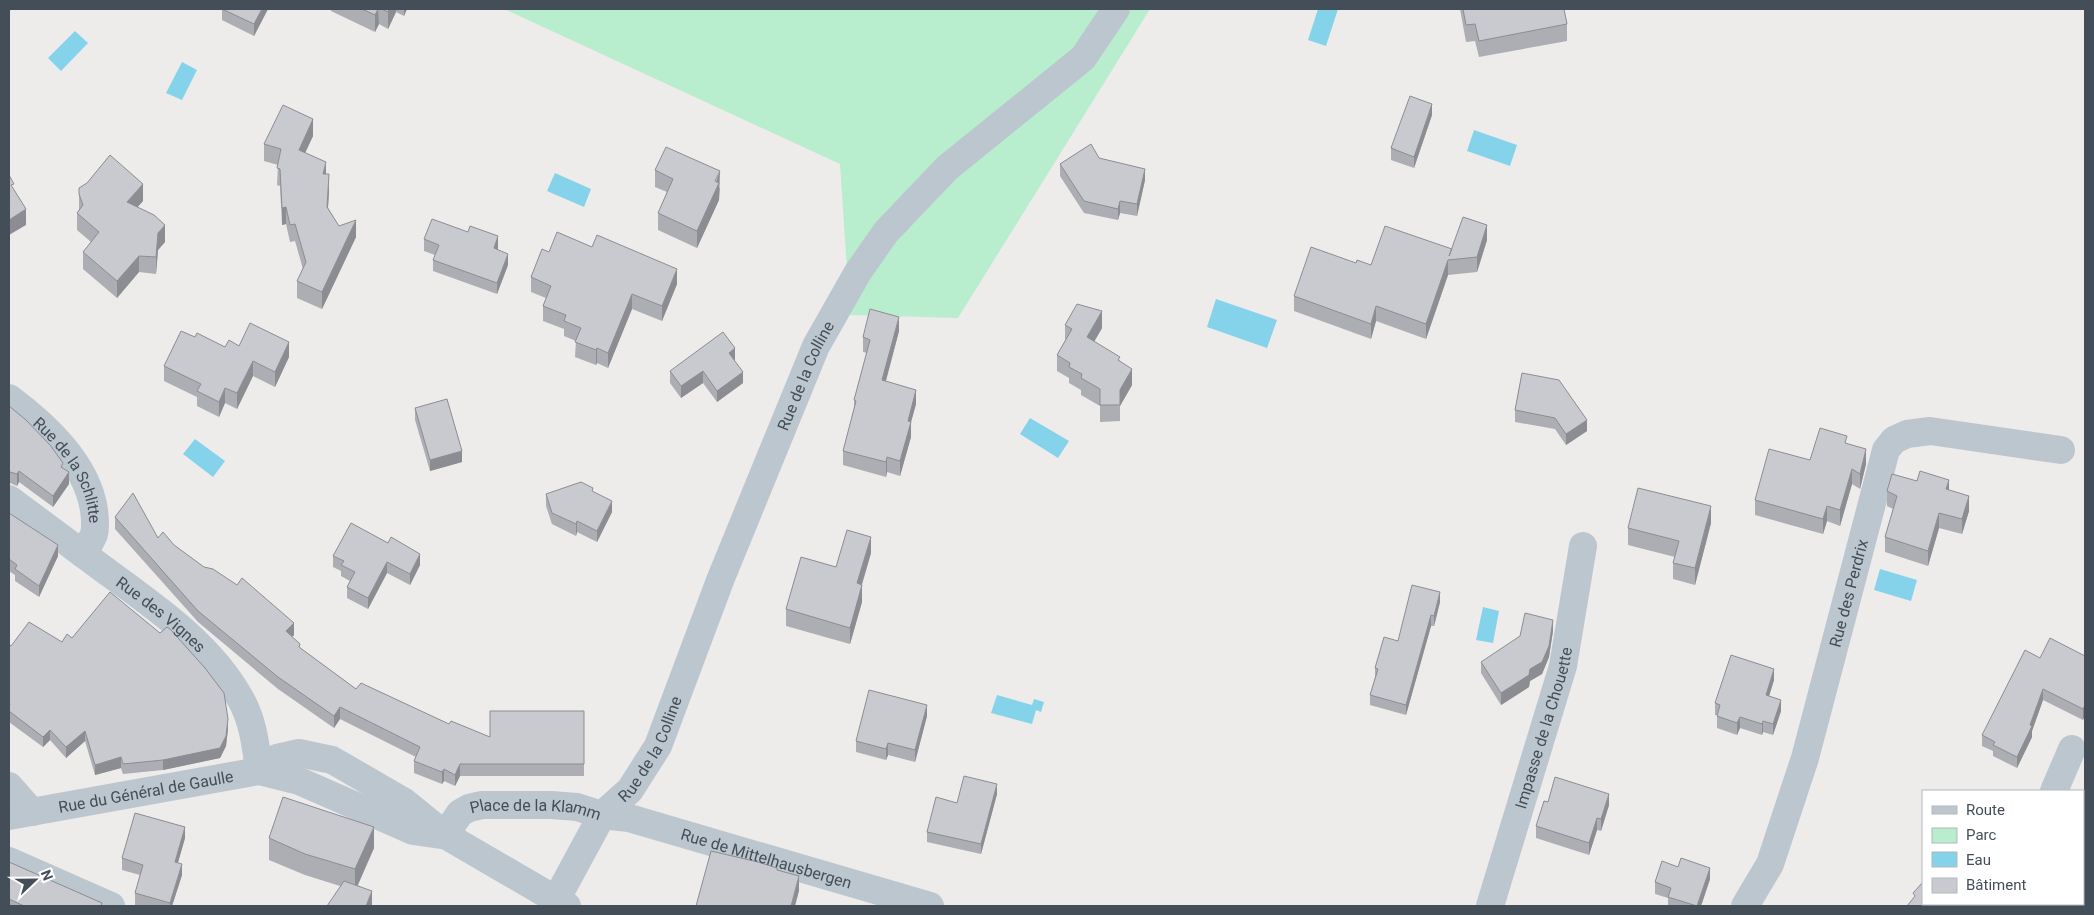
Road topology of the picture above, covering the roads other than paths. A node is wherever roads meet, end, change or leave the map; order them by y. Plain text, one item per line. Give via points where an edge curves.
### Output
1 (1116, 9) edge
2 (9, 398) edge
3 (2061, 450) dead end
4 (9, 499) edge
5 (1583, 546) dead end
6 (83, 554) junction
7 (2072, 749) dead end
8 (260, 771) junction
9 (9, 786) edge
10 (2054, 790) edge
11 (21, 814) edge
12 (602, 815) junction
13 (445, 835) junction
14 (9, 861) edge
15 (562, 903) edge
16 (111, 906) edge
17 (930, 906) edge
18 (1490, 906) edge
19 (1745, 906) edge

1 - 12 street, Rue de la Colline via 1082,58 947,168 886,232 858,272 816,346 721,578 658,746 630,790
2 - 6 street, Rue de la Schlitte via 58,442 89,489 95,520 94,534
3 - 19 street, Rue des Perdrix via 1930,431 1907,434 1894,440 1886,450 1805,758 1770,864
4 - 6 street, Rue des Vignes
5 - 18 street, Impasse de la Chouette via 1563,666
6 - 8 street, Rue des Vignes via 183,629 212,660 240,698 249,717
7 - 10 street
8 - 11 street, Rue du Général de Gaulle
8 - 13 street, Rue du Général de Gaulle via 277,758 299,753 332,760 403,801
9 - 11 street, Rue du Général de Gaulle
12 - 13 street, Place de la Klamm via 577,807 482,804 460,813
12 - 15 street, Place de la Klamm
12 - 17 street, Rue de Mittelhausbergen via 630,818
13 - 15 street, Rue du Général de Gaulle
14 - 16 street

